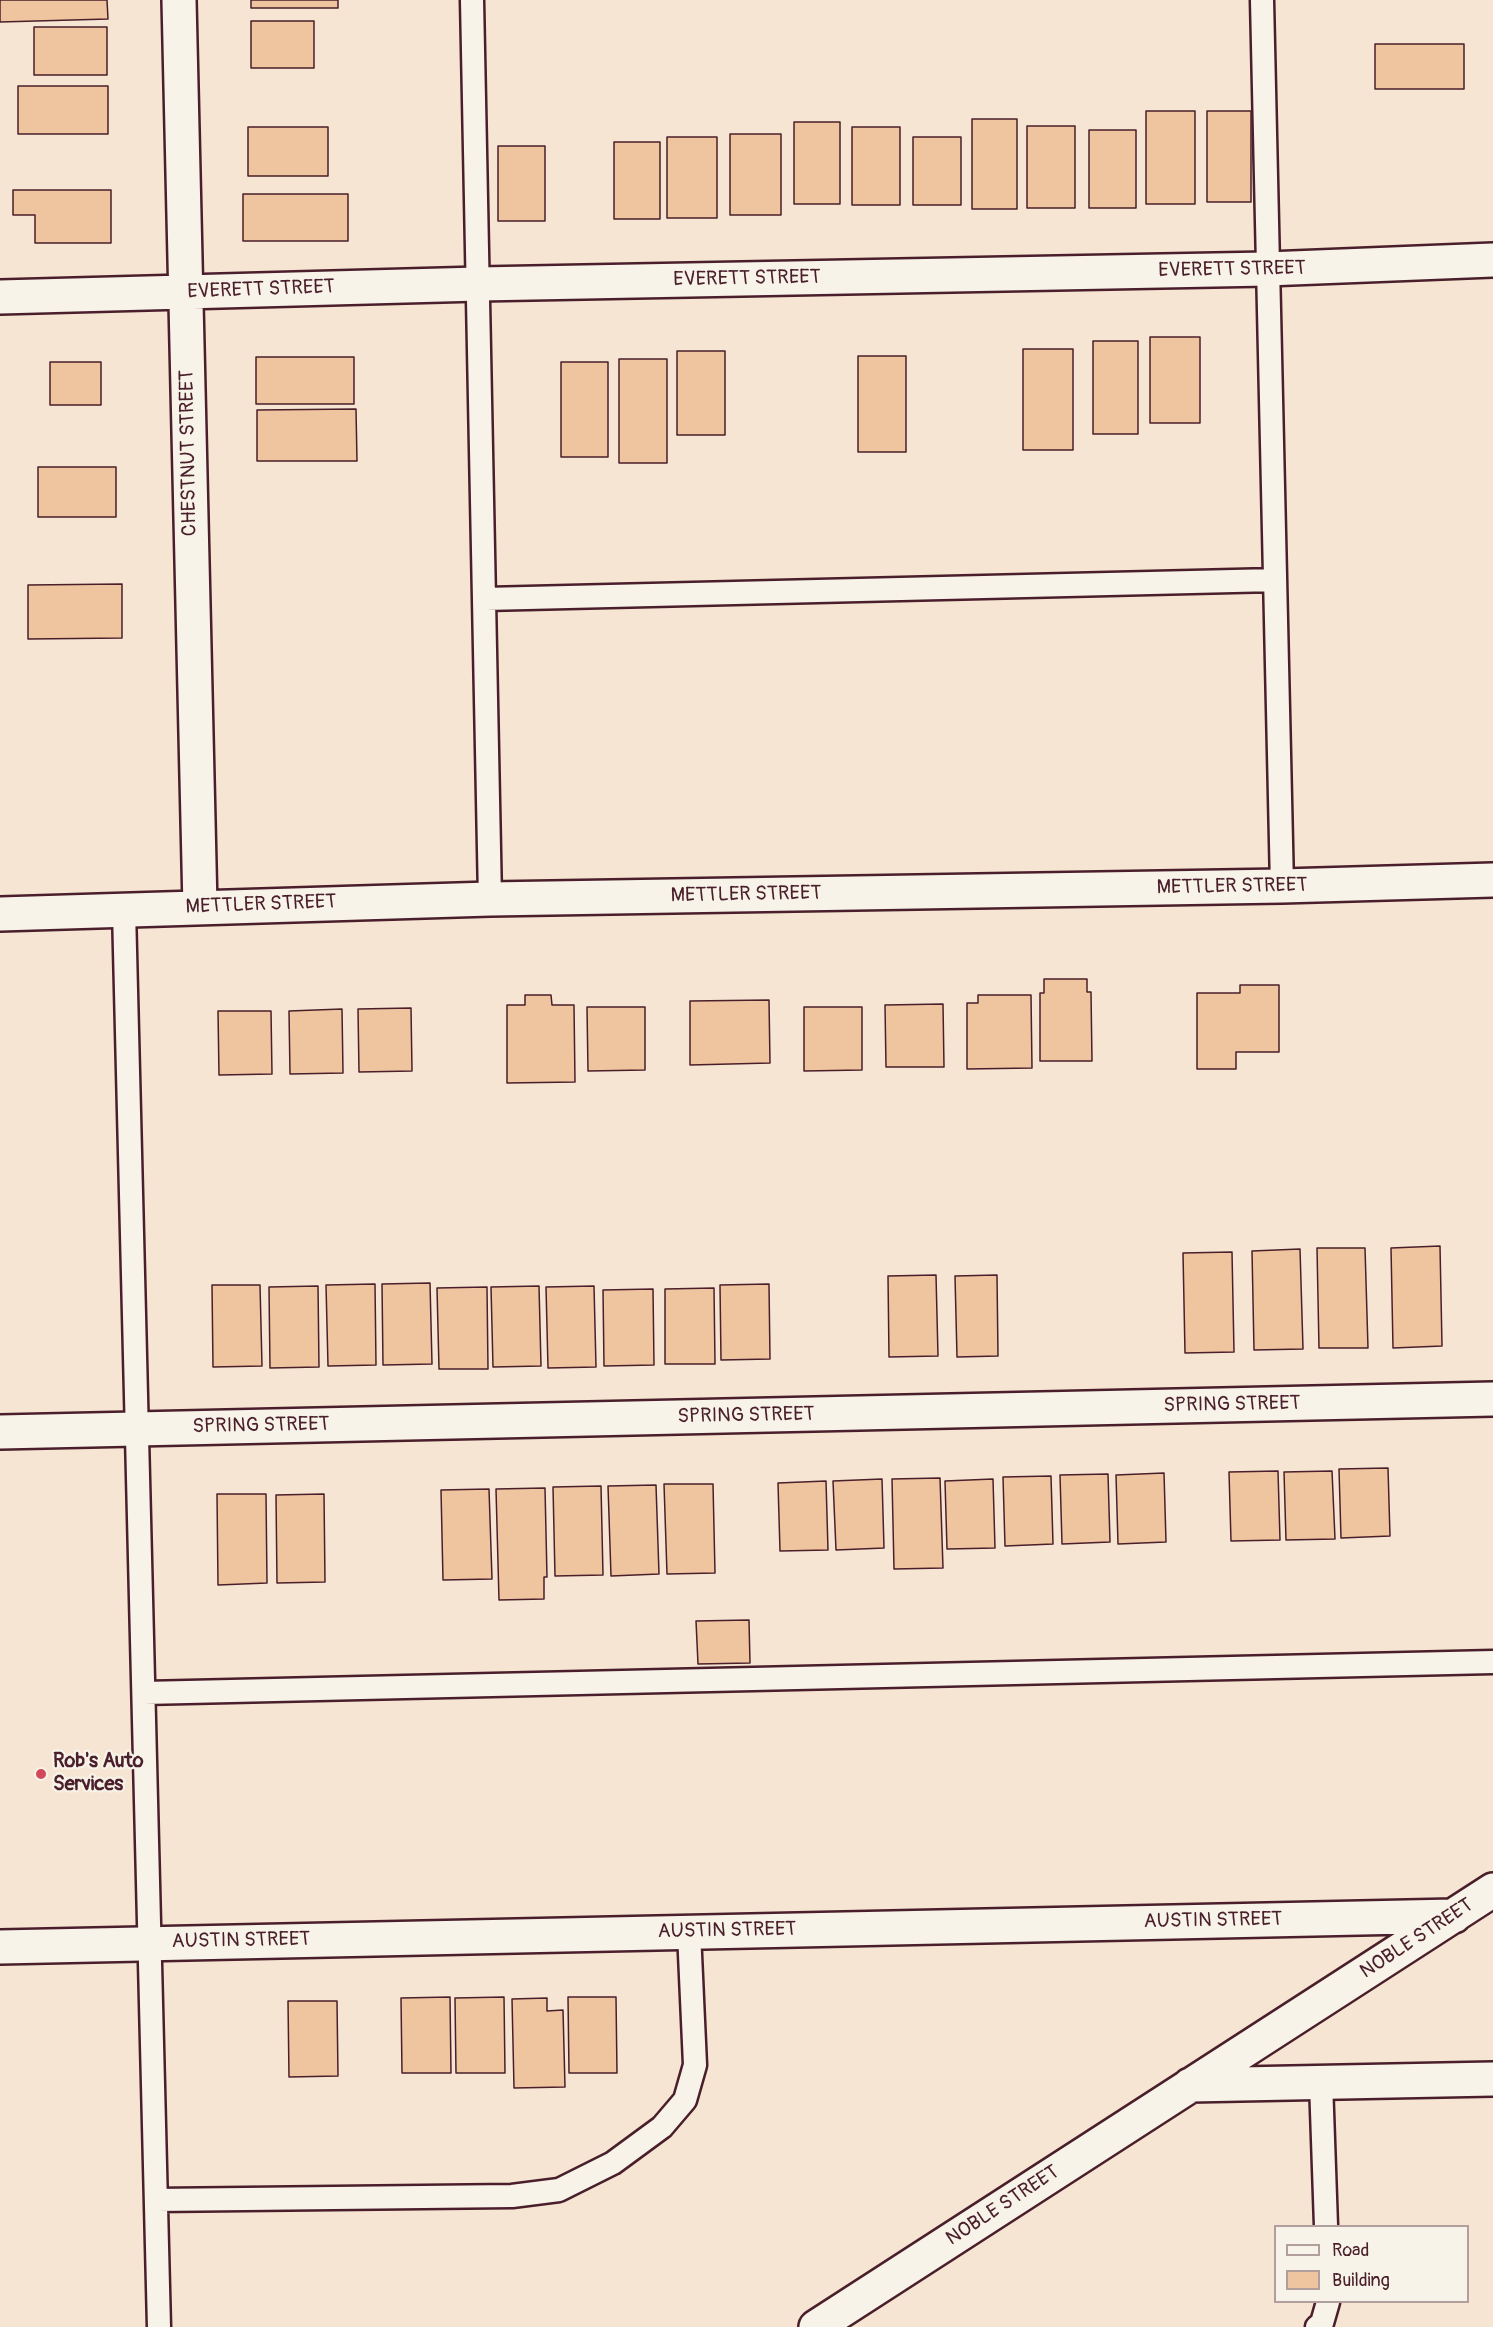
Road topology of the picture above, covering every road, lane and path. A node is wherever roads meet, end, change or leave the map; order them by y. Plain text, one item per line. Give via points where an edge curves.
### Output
1 (179, 0) edge
2 (472, 0) edge
3 (1262, 0) edge
4 (1493, 260) edge
5 (1267, 269) junction
6 (479, 284) junction
7 (185, 292) junction
8 (0, 297) edge
9 (1275, 580) junction
10 (485, 599) junction
11 (1493, 880) edge
12 (1282, 886) junction
13 (490, 899) junction
14 (200, 907) junction
15 (124, 910) junction
16 (0, 914) edge
17 (1493, 1399) edge
18 (138, 1429) junction
19 (0, 1432) edge
20 (1493, 1662) edge
21 (144, 1693) junction
22 (1493, 1890) edge
23 (1454, 1916) junction
24 (689, 1932) junction
25 (151, 1943) junction
26 (0, 1947) edge
27 (1493, 2079) edge
28 (1321, 2082) junction
29 (1190, 2085) junction
30 (156, 2200) junction
31 (1326, 2225) edge
32 (1327, 2303) edge
33 (159, 2327) edge
34 (816, 2327) edge
35 (1317, 2327) edge

1 - 7 street, CHESTNUT STREET
2 - 6 lane
3 - 5 lane
4 - 5 street, EVERETT STREET
5 - 6 street, EVERETT STREET
5 - 9 lane
6 - 7 street, EVERETT STREET
6 - 10 lane
7 - 8 street, EVERETT STREET
7 - 14 street, CHESTNUT STREET
9 - 10 lane
9 - 12 lane
10 - 13 lane
11 - 12 street, METTLER STREET
12 - 13 street, METTLER STREET
13 - 14 street, METTLER STREET
14 - 15 street, METTLER STREET
15 - 16 street, METTLER STREET
15 - 18 lane
17 - 18 street, SPRING STREET
18 - 19 street, SPRING STREET
18 - 21 lane
20 - 21 lane
21 - 25 lane
22 - 23 street, NOBLE STREET
23 - 24 street, AUSTIN STREET
23 - 29 street, NOBLE STREET
24 - 25 street, AUSTIN STREET
24 - 30 lane via 695,2065 685,2100 654,2133 613,2163 568,2186 512,2196
25 - 26 street, AUSTIN STREET
25 - 30 lane
27 - 28 street
28 - 29 street
28 - 31 lane
29 - 34 street, NOBLE STREET
30 - 33 lane
32 - 35 lane

